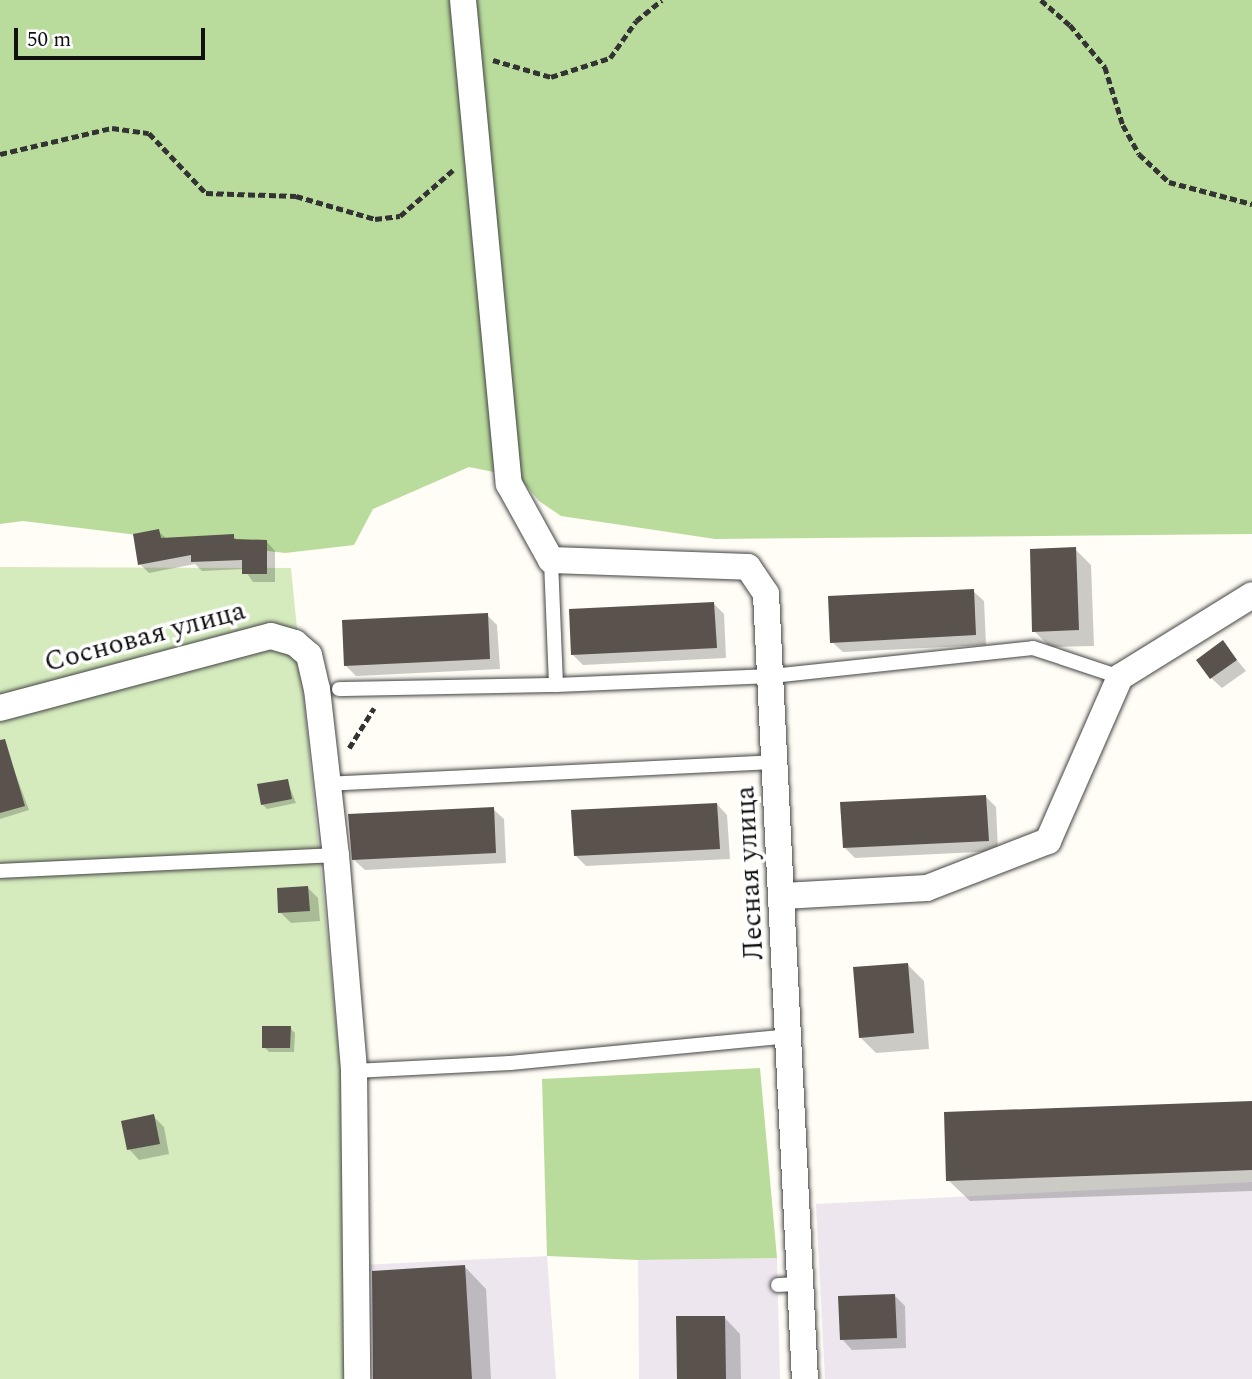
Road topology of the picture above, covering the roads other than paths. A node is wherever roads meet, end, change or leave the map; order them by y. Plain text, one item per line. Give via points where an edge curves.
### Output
1 (463, 0) edge
2 (551, 560) junction
3 (1252, 595) edge
4 (772, 676) junction
5 (1120, 677) junction
6 (556, 685) junction
7 (328, 689) junction
8 (0, 708) edge
9 (776, 762) junction
10 (326, 784) junction
11 (336, 855) junction
12 (0, 871) edge
13 (783, 896) junction
14 (788, 1036) junction
15 (354, 1070) junction
16 (357, 1379) edge
17 (806, 1379) edge

1 - 2 street via 509,484
2 - 4 street, Лесная улица via 748,567 766,594
2 - 6 lane
3 - 5 street
4 - 5 lane via 1033,648
4 - 6 lane
4 - 9 street, Лесная улица
5 - 13 street via 1048,841 927,888
6 - 7 lane
7 - 8 street, Сосновая улица via 309,655 295,643 271,636
7 - 10 street
9 - 10 lane
9 - 13 street, Лесная улица
10 - 11 street
11 - 12 lane
11 - 15 street
13 - 14 street, Лесная улица
14 - 15 lane via 510,1063
14 - 17 street, Лесная улица via 789,1285
15 - 16 street

